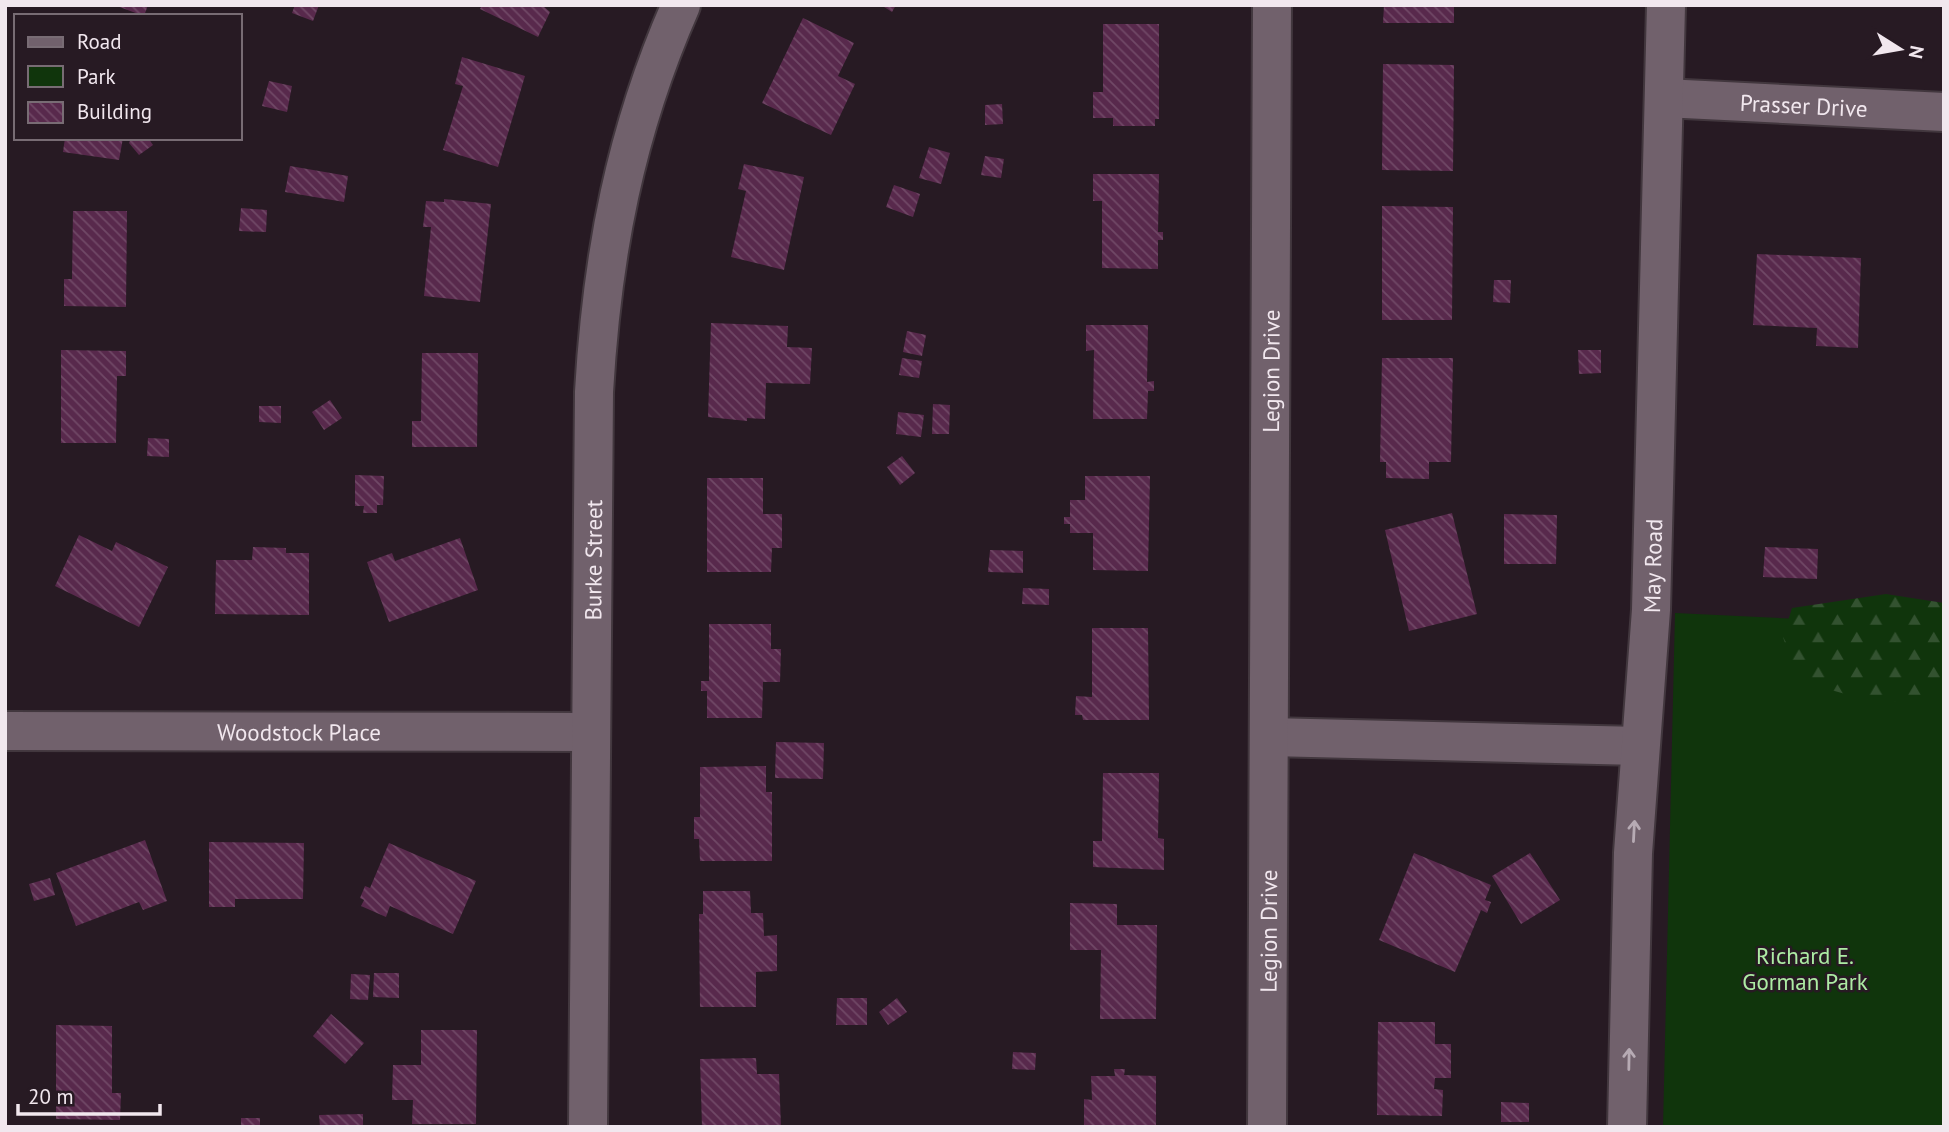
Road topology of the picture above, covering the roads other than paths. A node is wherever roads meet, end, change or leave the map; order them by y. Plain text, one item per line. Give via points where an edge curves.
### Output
1 (681, 5) edge
2 (1272, 5) edge
3 (1666, 5) edge
4 (1664, 98) junction
5 (1944, 112) edge
6 (5, 731) edge
7 (591, 732) junction
8 (1269, 737) junction
9 (1640, 746) junction
10 (588, 1127) edge
11 (1267, 1127) edge
12 (1627, 1127) edge

1 - 7 street, Burke Street via 624,166 598,316
2 - 8 street, Legion Drive
3 - 4 street, May Road
4 - 5 street, Prasser Drive
4 - 9 street, May Road via 1651,610
6 - 7 street, Woodstock Place
7 - 10 street, Burke Street
8 - 9 street
8 - 11 street, Legion Drive
12 -> 9 street, May Road

